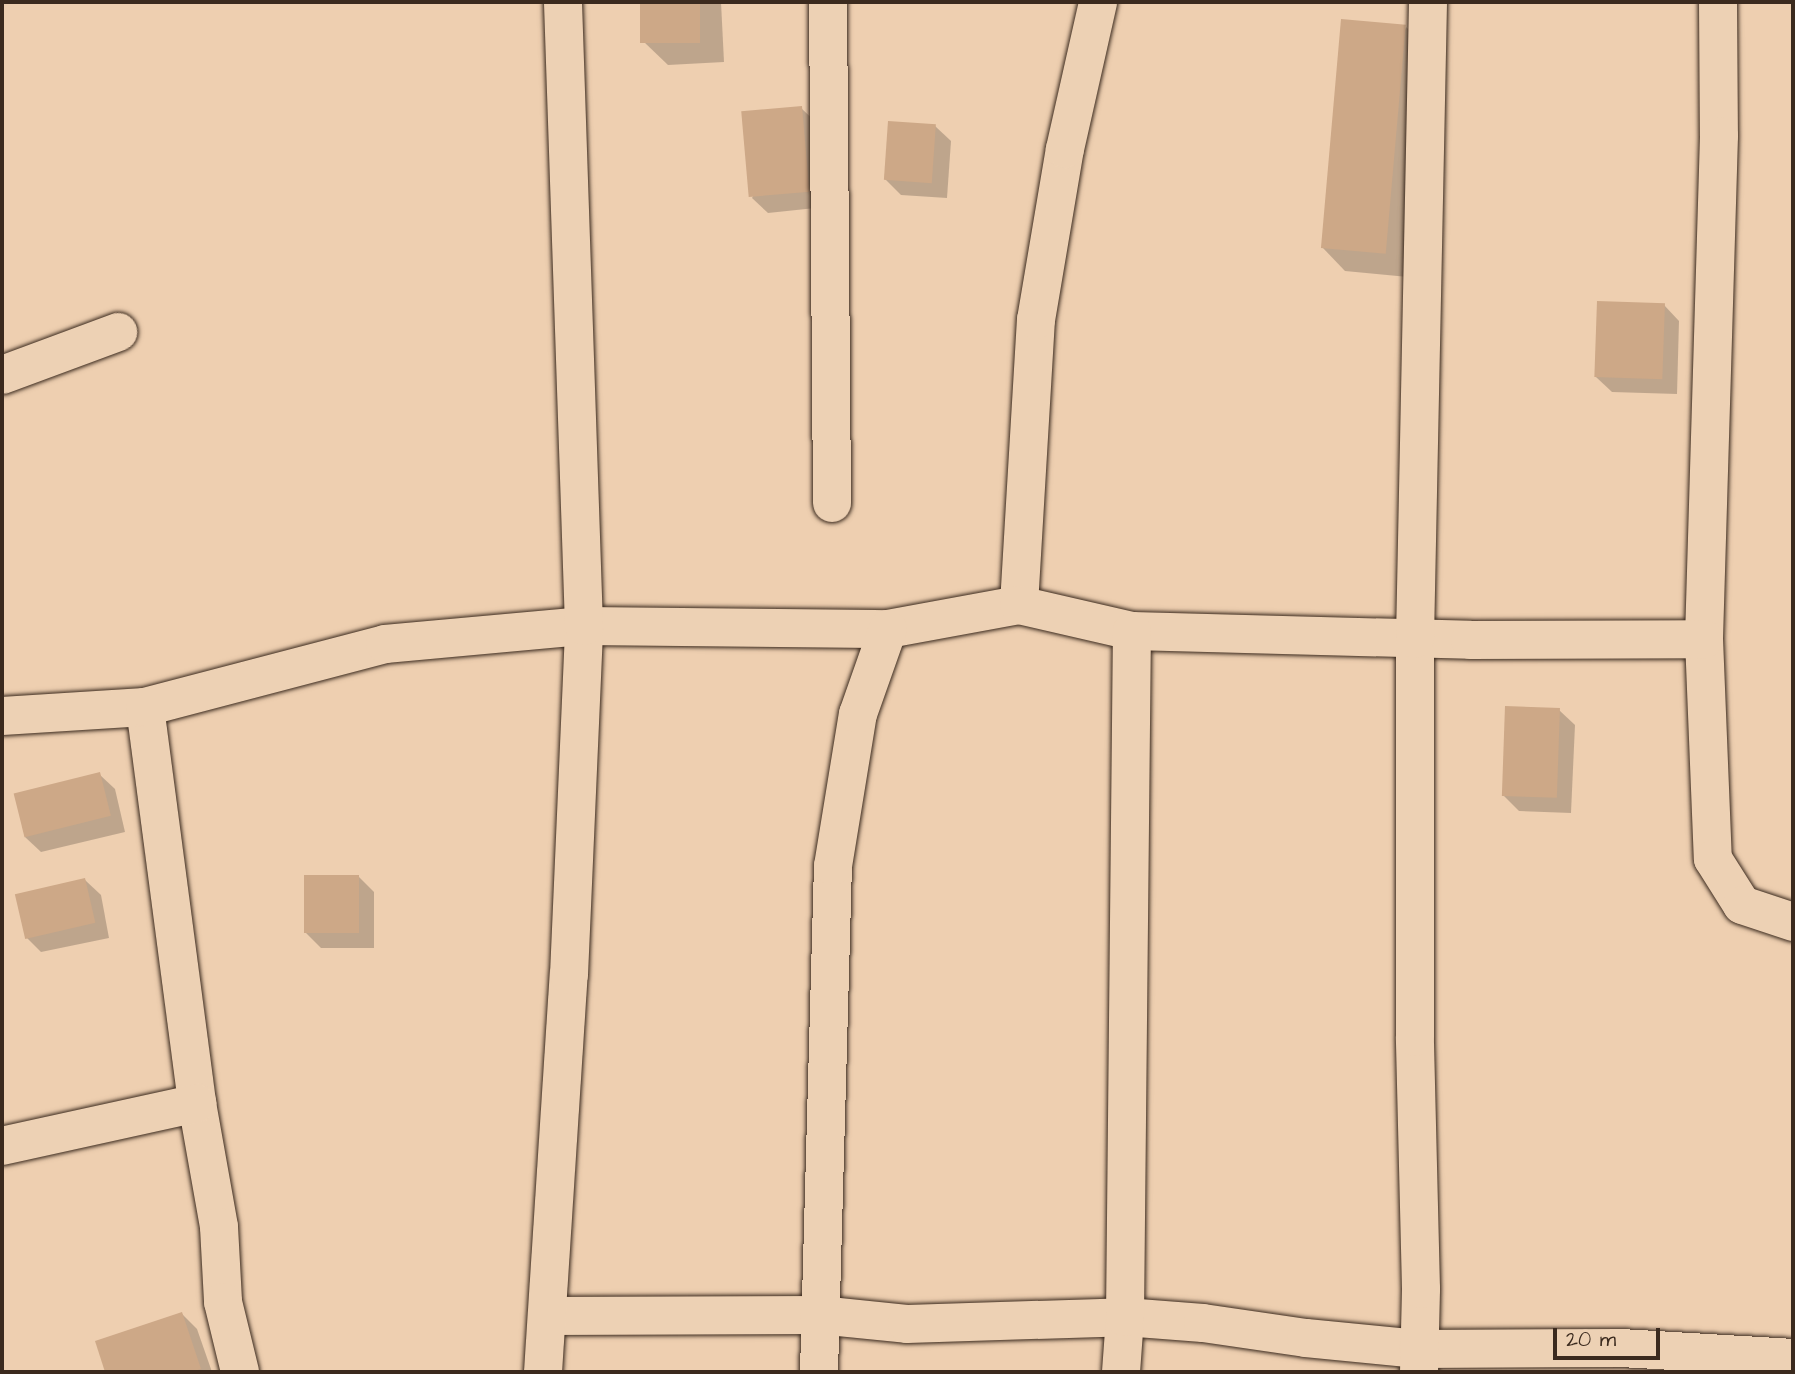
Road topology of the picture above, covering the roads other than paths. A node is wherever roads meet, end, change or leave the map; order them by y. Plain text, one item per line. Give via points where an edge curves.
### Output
1 (563, 2) edge
2 (828, 2) edge
3 (1098, 2) edge
4 (1428, 2) edge
5 (1717, 2) edge
6 (118, 332) dead end
7 (2, 375) edge
8 (832, 503) dead end
9 (1019, 605) junction
10 (584, 626) junction
11 (888, 629) junction
12 (1132, 631) junction
13 (1415, 639) junction
14 (1704, 639) junction
15 (145, 707) junction
16 (2, 716) edge
17 (1793, 922) edge
18 (197, 1103) junction
19 (2, 1146) edge
20 (818, 1315) junction
21 (547, 1316) junction
22 (1125, 1318) junction
23 (1793, 1357) edge
24 (1419, 1360) edge
25 (1722, 1362) edge
26 (240, 1372) edge
27 (543, 1372) edge
28 (819, 1372) edge
29 (1121, 1372) edge

1 - 10 street
2 - 8 street
3 - 9 street via 1065,149 1037,320
4 - 13 street
5 - 14 street via 1719,136
6 - 7 street
9 - 11 street
9 - 12 street
10 - 11 street
10 - 15 street via 385,644
10 - 21 street via 569,975
11 - 20 street via 858,714 833,866
12 - 13 street
12 - 22 street
13 - 14 street
13 - 24 street
14 - 17 street via 1713,859 1741,905
15 - 16 street
15 - 18 street
18 - 19 street
18 - 26 street via 219,1227 223,1302
20 - 21 street
20 - 22 street via 907,1324
20 - 28 street
21 - 27 street
22 - 24 street via 1202,1322
22 - 29 street
23 - 25 street
24 - 25 street via 1621,1348

